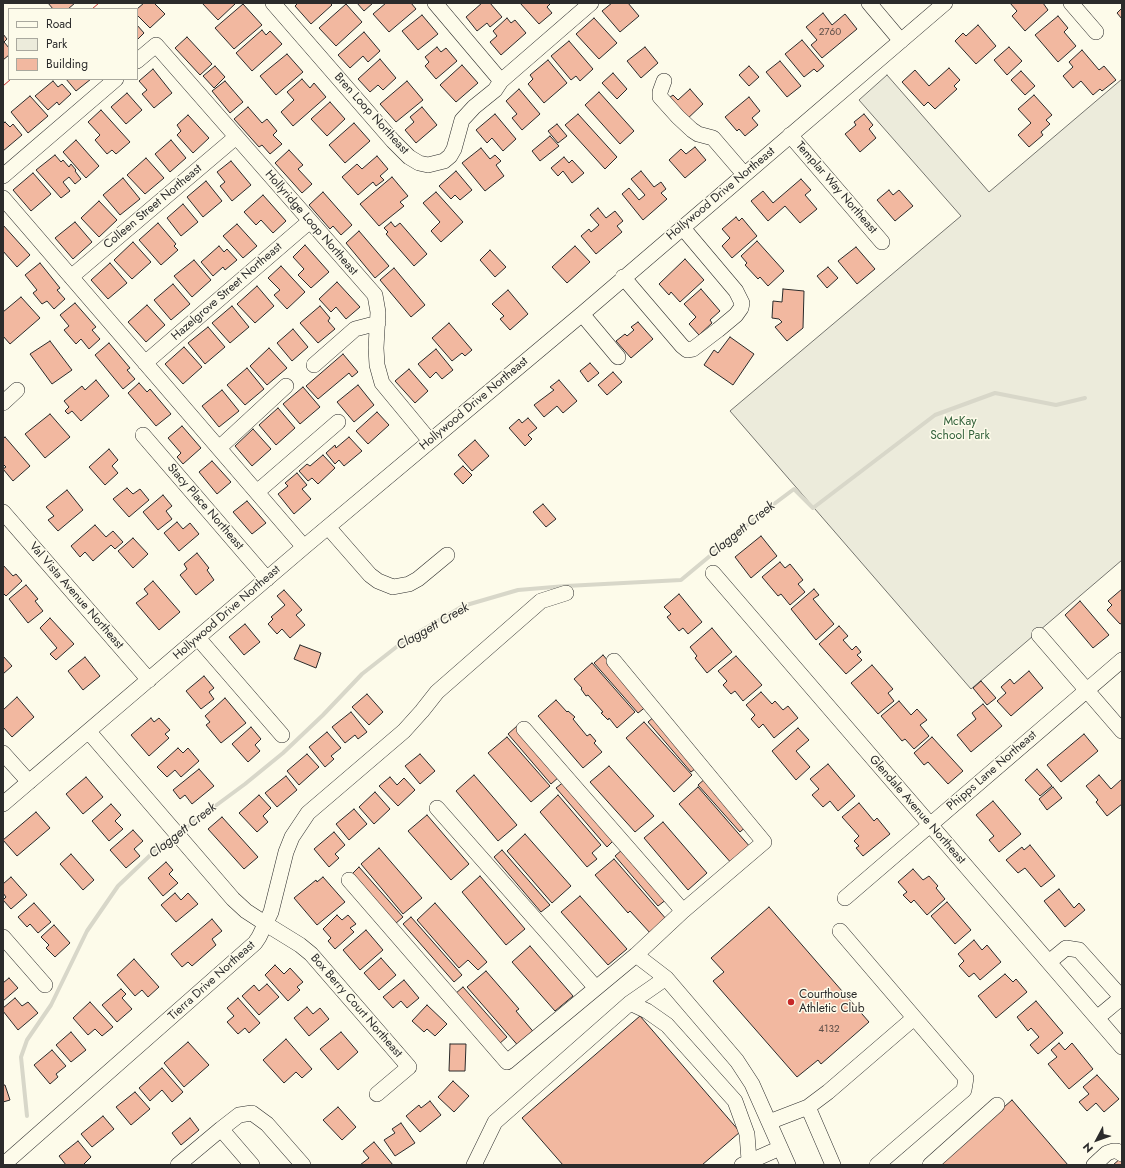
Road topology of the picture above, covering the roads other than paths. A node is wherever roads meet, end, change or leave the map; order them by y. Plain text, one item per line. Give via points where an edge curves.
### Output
1 (273, 3) edge
2 (435, 3) edge
3 (591, 3) edge
4 (869, 3) edge
5 (945, 3) edge
6 (1071, 3) edge
7 (1096, 32) dead end
8 (901, 41) junction
9 (138, 61) edge
10 (115, 80) edge
11 (502, 81) junction
12 (664, 81) dead end
13 (790, 135) junction
14 (236, 137) junction
15 (744, 174) junction
16 (3, 176) edge
17 (3, 198) edge
18 (310, 221) junction
19 (682, 227) junction
20 (882, 242) dead end
21 (71, 277) junction
22 (623, 277) junction
23 (582, 314) junction
24 (378, 324) junction
25 (618, 358) dead end
26 (145, 362) junction
27 (314, 365) dead end
28 (286, 386) dead end
29 (17, 390) dead end
30 (3, 403) edge
31 (338, 422) dead end
32 (143, 435) dead end
33 (430, 440) junction
34 (219, 448) junction
35 (257, 492) junction
36 (3, 512) edge
37 (328, 526) junction
38 (304, 547) junction
39 (448, 555) dead end
40 (713, 573) dead end
41 (266, 579) junction
42 (566, 593) dead end
43 (1039, 635) dead end
44 (198, 638) junction
45 (1122, 660) edge
46 (614, 661) dead end
47 (149, 680) junction
48 (1086, 689) junction
49 (524, 729) dead end
50 (1122, 731) edge
51 (89, 732) junction
52 (282, 735) dead end
53 (3, 752) edge
54 (29, 782) junction
55 (3, 804) edge
56 (437, 808) dead end
57 (930, 825) junction
58 (349, 880) dead end
59 (845, 898) dead end
60 (683, 911) junction
61 (266, 924) junction
62 (840, 931) dead end
63 (3, 937) edge
64 (636, 955) junction
65 (1049, 962) junction
66 (666, 978) junction
67 (45, 985) dead end
68 (596, 988) junction
69 (1122, 998) edge
70 (630, 1003) junction
71 (914, 1018) junction
72 (1097, 1018) junction
73 (1122, 1046) edge
74 (377, 1094) dead end
75 (997, 1106) dead end
76 (808, 1107) junction
77 (769, 1122) junction
78 (222, 1129) junction
79 (780, 1148) junction
80 (1122, 1154) edge
81 (185, 1163) edge
82 (745, 1163) edge
83 (3, 1165) edge
84 (252, 1165) edge
85 (303, 1165) edge
86 (474, 1165) edge
87 (788, 1165) edge
88 (833, 1165) edge
89 (877, 1165) edge
90 (930, 1165) edge
91 (1094, 1165) edge

1 - 11 street, Bren Loop Northeast via 393,141 419,163 436,164 450,156 462,120
2 - 11 street
3 - 11 street, Bren Loop Northeast
4 - 8 street
5 - 8 street, Hollywood Drive Northeast
6 - 7 street
8 - 13 street, Hollywood Drive Northeast
9 - 14 street, Hollyridge Loop Northeast via 156,45
10 - 16 street
12 - 15 street via 660,97 692,130 713,138
13 - 15 street, Hollywood Drive Northeast
13 - 20 street, Templar Way Northeast
14 - 18 street, Hollyridge Loop Northeast
14 - 21 street, Colleen Street Northeast
15 - 19 street, Hollywood Drive Northeast
17 - 21 street
18 - 24 street, Hollyridge Loop Northeast via 375,295
18 - 26 street, Hazelgrove Street Northeast
19 - 22 street, Hollywood Drive Northeast
19 - 22 street via 736,291 742,303 736,315 693,349 686,350
21 - 26 street
22 - 23 street, Hollywood Drive Northeast
23 - 25 street
23 - 33 street, Hollywood Drive Northeast
24 - 27 street via 355,330
24 - 33 street, Hollyridge Loop Northeast via 376,348 382,383
26 - 34 street
28 - 34 street
29 - 30 street
31 - 35 street
32 - 41 street, Stacy Place Northeast
33 - 37 street, Hollywood Drive Northeast
34 - 35 street
35 - 38 street
36 - 47 street, Val Vista Avenue Northeast
37 - 38 street, Hollywood Drive Northeast
37 - 39 street via 370,575 393,587 409,584 418,579
38 - 41 street, Hollywood Drive Northeast
40 - 57 street, Glendale Avenue Northeast
41 - 44 street, Hollywood Drive Northeast
42 - 61 street, Tierra Drive Northeast via 541,601 437,692 404,731 308,813 286,852
43 - 48 street
44 - 47 street, Hollywood Drive Northeast
44 - 52 street
45 - 48 street, Phipps Lane Northeast
46 - 60 street via 764,842
47 - 51 street, Hollywood Drive Northeast
48 - 50 street
48 - 57 street, Phipps Lane Northeast
49 - 60 street
51 - 54 street, Hollywood Drive Northeast
51 - 61 street via 233,899
53 - 54 street
54 - 55 street, Hollywood Drive Northeast
56 - 68 street
57 - 59 street, Phipps Lane Northeast
57 - 65 street, Glendale Avenue Northeast
58 - 68 street via 507,1062
60 - 64 street
61 - 74 street, Box Berry Court Northeast via 311,954 410,1067
61 - 83 street, Tierra Drive Northeast via 255,943
62 - 71 street
63 - 67 street
64 - 66 street
64 - 68 street
65 - 69 street via 1066,948 1079,950
65 - 72 street, Glendale Avenue Northeast
66 - 70 street
66 - 77 street via 737,1061 752,1084
69 - 72 street
70 - 82 street via 667,1025 735,1101 747,1134
70 - 86 street via 495,1122
71 - 76 street
71 - 89 street via 966,1078 964,1090
72 - 73 street, Glendale Avenue Northeast
75 - 90 street
76 - 77 street
76 - 88 street
77 - 79 street
78 - 81 street
78 - 84 street
78 - 85 street via 239,1115 252,1113 267,1124
79 - 82 street
79 - 87 street
80 - 91 street via 1117,1151 1107,1153

